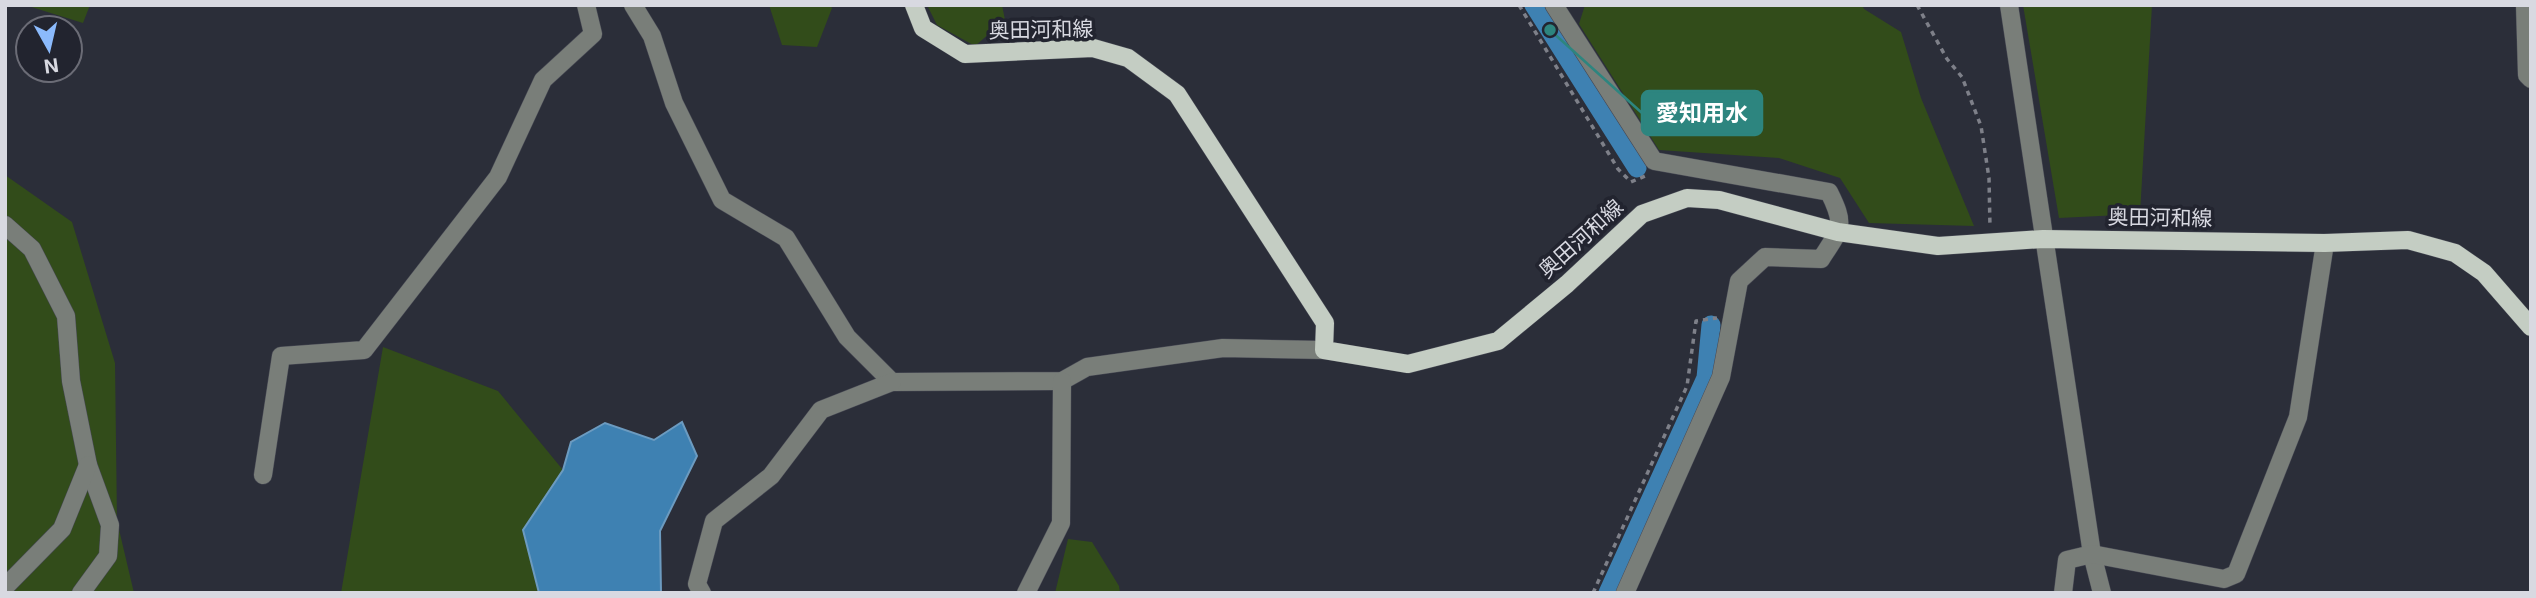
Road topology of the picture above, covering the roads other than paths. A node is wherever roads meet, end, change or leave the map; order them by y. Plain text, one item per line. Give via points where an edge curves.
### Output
1 (586, 5) edge
2 (633, 5) edge
3 (914, 5) edge
4 (1554, 5) edge
5 (2009, 5) edge
6 (2525, 5) edge
7 (2531, 79) edge
8 (5, 225) edge
9 (1838, 232) junction
10 (2043, 239) junction
11 (2325, 243) junction
12 (2531, 327) edge
13 (1324, 350) junction
14 (1062, 381) junction
15 (892, 383) junction
16 (88, 465) junction
17 (263, 475) dead end
18 (2092, 554) junction
19 (5, 587) edge
20 (81, 593) edge
21 (702, 593) edge
22 (1026, 593) edge
23 (1625, 593) edge
24 (2063, 593) edge
25 (2102, 593) edge

1 - 17 street via 593,34 543,80 498,177 364,350 281,356
2 - 15 street via 652,36 674,103 722,200 786,238 847,337
3 - 13 main road, 奥田河和線 via 923,27 965,54 1093,48 1128,58 1177,94 1325,323
4 - 9 street via 1654,161 1829,192 1841,216
5 - 10 street
6 - 7 street via 2527,75
8 - 16 street via 32,249 66,316 71,381
9 - 10 main road, 奥田河和線 via 1938,246
9 - 13 main road, 奥田河和線 via 1719,200 1687,198 1642,215 1498,341 1408,364
9 - 23 street via 1821,259 1765,257 1739,281 1721,377
10 - 11 main road, 奥田河和線
10 - 18 street
11 - 12 main road, 奥田河和線 via 2408,240 2455,253 2484,274
11 - 18 street via 2298,417 2236,574 2224,579
13 - 14 street via 1223,348 1087,367
14 - 15 street
14 - 22 street via 1061,523
15 - 21 street via 821,410 771,476 714,521 698,584
16 - 19 street via 62,529
16 - 20 street via 110,525 108,556
18 - 24 street via 2067,560
18 - 25 street

